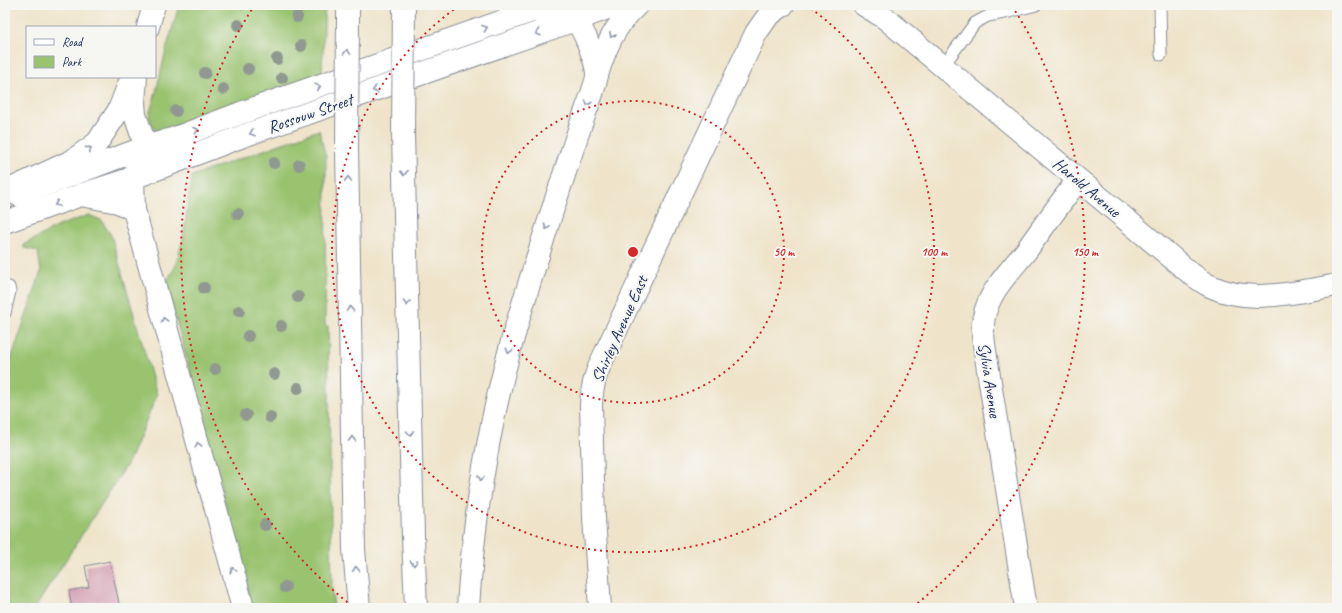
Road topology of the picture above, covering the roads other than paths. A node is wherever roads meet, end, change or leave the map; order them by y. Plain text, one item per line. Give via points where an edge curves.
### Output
1 (154, 5) edge
2 (404, 5) edge
3 (616, 5) edge
4 (637, 5) edge
5 (783, 5) edge
6 (864, 5) edge
7 (1036, 5) edge
8 (1160, 5) edge
9 (541, 8) edge
10 (348, 12) edge
11 (583, 14) edge
12 (148, 26) edge
13 (1161, 55) dead end
14 (943, 66) junction
15 (597, 75) junction
16 (132, 78) edge
17 (136, 78) edge
18 (146, 147) junction
19 (194, 154) junction
20 (134, 178) junction
21 (1078, 180) junction
22 (5, 192) edge
23 (81, 195) junction
24 (5, 199) edge
25 (134, 210) junction
26 (5, 222) edge
27 (1337, 285) edge
28 (5, 286) edge
29 (5, 313) edge
30 (243, 608) edge
31 (359, 608) edge
32 (416, 608) edge
33 (468, 608) edge
34 (600, 608) edge
35 (1026, 608) edge

1 - 12 main road
2 -> 32 main road, bridge via 403,134
3 - 11 main road, Rossouw Street
4 -> 15 main road via 622,19 615,30
5 - 34 main road, Shirley Avenue East via 768,16 759,27 592,386 594,518
6 - 14 main road, Harold Avenue
7 - 14 lane via 988,16 974,23
8 - 13 lane
9 - 11 main road via 556,13
18 -> 9 main road, Rossouw Street
31 -> 10 main road, bridge via 354,549 347,147
11 - 15 main road
11 -> 19 main road, Rossouw Street
14 - 21 main road, Harold Avenue
15 -> 33 main road via 518,319 495,406 474,529
22 -> 16 main road via 72,161 97,143 120,110
17 - 18 main road via 135,115
18 - 19 main road
18 - 20 main road
18 - 24 main road, Rossouw Street
19 - 20 main road, Rossouw Street
20 - 23 main road, Rossouw Street
20 - 25 main road
21 - 27 main road, Harold Avenue via 1209,286 1242,296 1262,296
21 - 35 main road, Sylvia Avenue via 998,286 986,308 984,318 986,357
23 - 25 main road via 118,202
23 -> 26 main road, Rossouw Street
30 -> 25 main road
28 - 29 lane via 9,287 10,291

